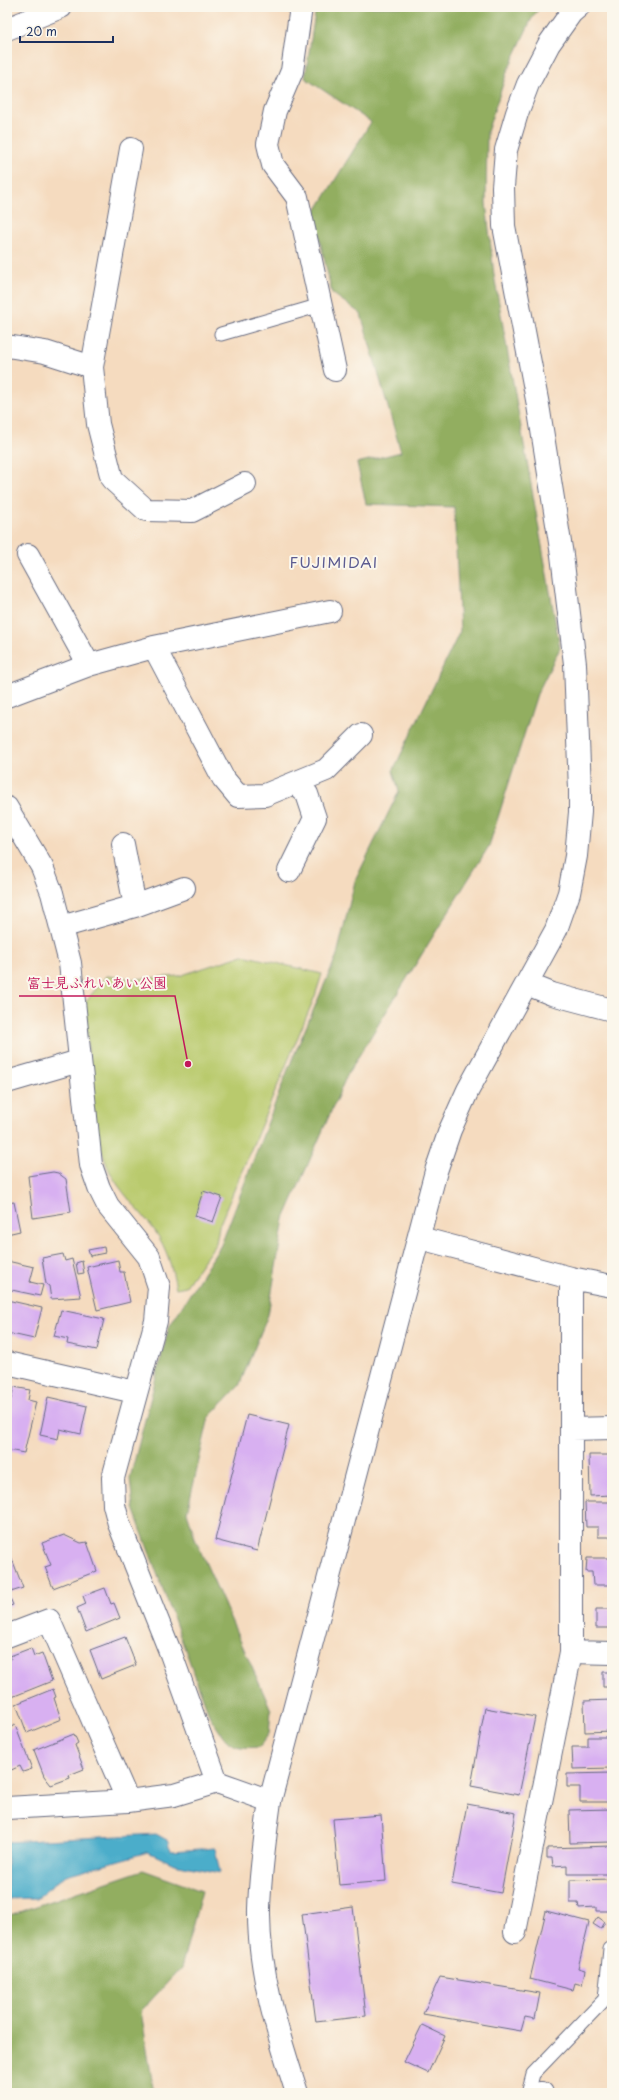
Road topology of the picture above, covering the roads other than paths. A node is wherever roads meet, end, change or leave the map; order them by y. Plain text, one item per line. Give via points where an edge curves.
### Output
1 (60, 7) edge
2 (301, 7) edge
3 (578, 7) edge
4 (7, 29) edge
5 (131, 149) dead end
6 (321, 305) junction
7 (221, 334) dead end
8 (7, 346) edge
9 (92, 367) junction
10 (335, 370) dead end
11 (245, 484) dead end
12 (28, 555) dead end
13 (330, 611) dead end
14 (154, 647) junction
15 (89, 665) junction
16 (7, 696) edge
17 (361, 735) dead end
18 (295, 783) junction
19 (8, 812) edge
20 (123, 844) dead end
21 (289, 871) dead end
22 (184, 888) dead end
23 (135, 906) junction
24 (61, 927) junction
25 (528, 984) junction
26 (612, 1010) edge
27 (79, 1061) junction
28 (7, 1082) edge
29 (420, 1238) junction
30 (571, 1278) junction
31 (612, 1286) edge
32 (7, 1363) edge
33 (135, 1392) junction
34 (612, 1428) edge
35 (572, 1429) junction
36 (7, 1636) edge
37 (571, 1652) junction
38 (612, 1653) edge
39 (217, 1782) junction
40 (128, 1801) junction
41 (270, 1801) junction
42 (7, 1808) edge
43 (515, 1932) dead end
44 (610, 1949) dead end
45 (297, 2093) edge
46 (528, 2093) edge

1 - 4 street
2 - 6 street via 292,71 275,111 268,144 272,165 297,197
3 - 25 street via 549,44 528,84 506,150 503,187 504,226 538,405 562,555 575,664 580,790 576,856 569,893 556,930
5 - 9 street
6 - 7 lane
6 - 10 street
8 - 9 street via 45,352
9 - 11 street via 98,424 112,479 146,510 192,511
12 - 15 street
13 - 14 street
14 - 15 street
14 - 18 street via 224,778 238,796 265,795
15 - 16 street
17 - 18 street via 326,770
18 - 21 street via 307,794 315,818
19 - 24 street via 42,866
20 - 23 street
22 - 23 street
23 - 24 street
24 - 27 street via 70,963
25 - 26 street via 552,994
25 - 29 street via 468,1090 450,1130 436,1171
27 - 28 street
27 - 33 street via 87,1142 99,1188 108,1206 149,1257 159,1287 156,1321
29 - 30 street
29 - 41 street
30 - 31 street
30 - 35 street
32 - 33 street
33 - 39 street via 113,1478 114,1505
34 - 35 street
35 - 37 street
36 - 40 street via 49,1620
37 - 38 street
37 - 43 street
39 - 40 street via 174,1795
39 - 41 street
40 - 42 street
41 - 45 street via 261,1868 260,1927 263,1961 275,2024
44 - 46 lane via 605,1999 533,2074

